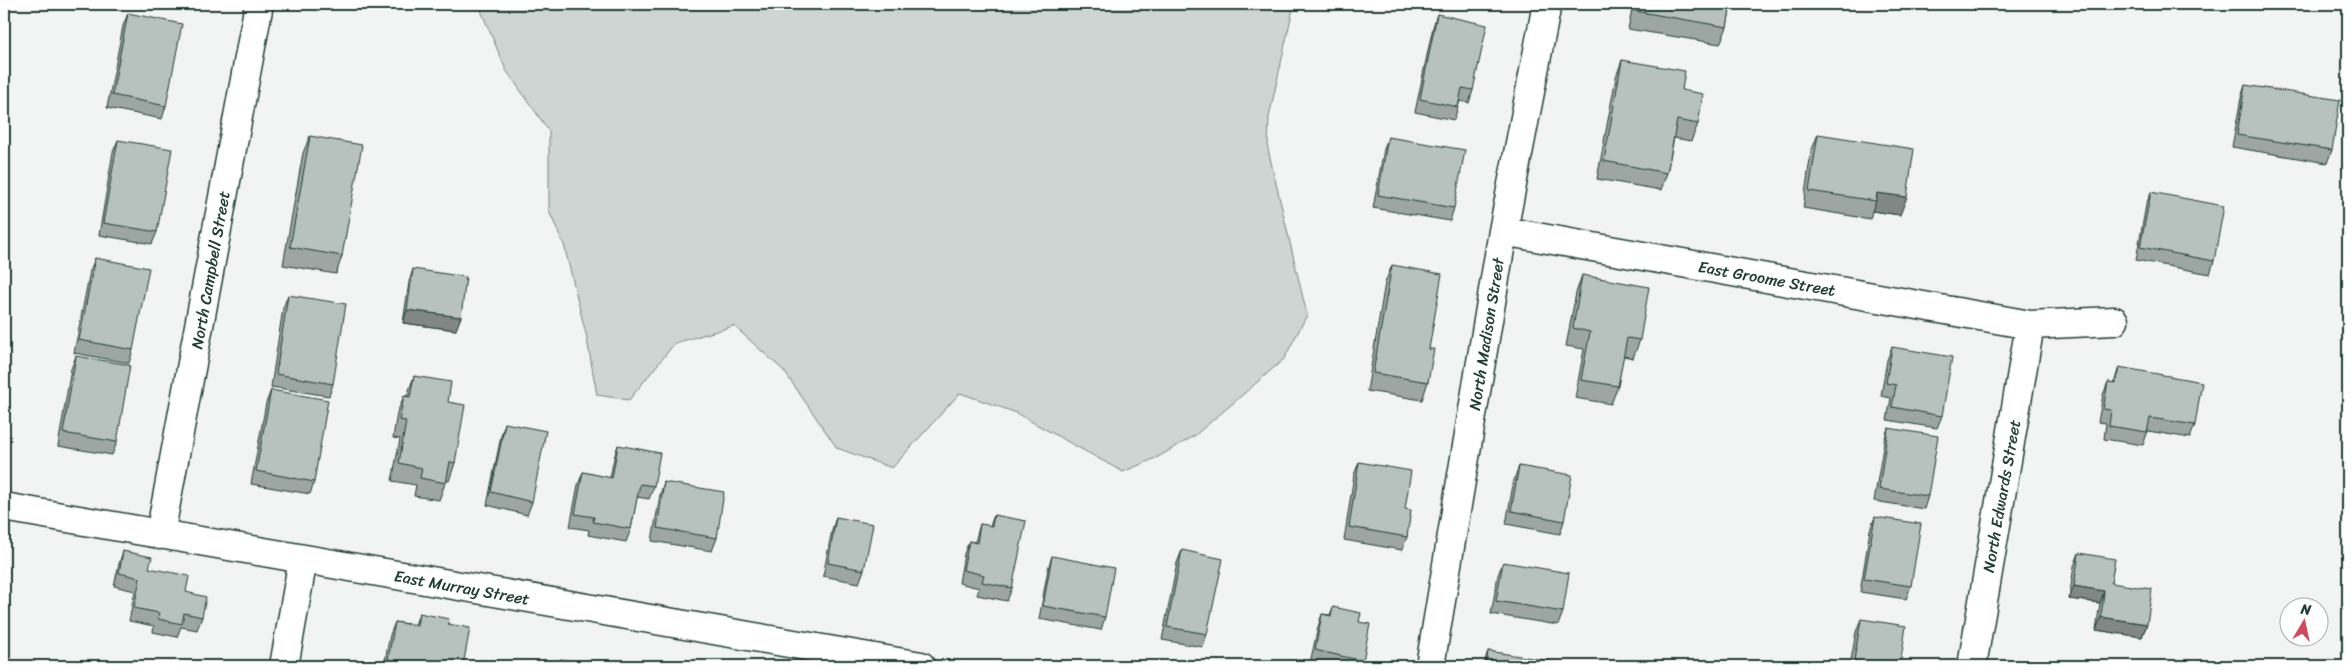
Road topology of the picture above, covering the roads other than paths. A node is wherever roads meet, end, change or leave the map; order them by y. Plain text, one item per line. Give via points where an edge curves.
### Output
1 (259, 4) edge
2 (1547, 4) edge
3 (1503, 231) junction
4 (2114, 321) dead end
5 (2030, 325) junction
6 (4, 507) edge
7 (160, 535) junction
8 (303, 559) junction
9 (284, 666) edge
10 (920, 666) edge
11 (1430, 666) edge
12 (1972, 666) edge

1 - 7 street, North Campbell Street
2 - 3 street, North Madison Street
3 - 5 street, East Groome Street
3 - 11 street, North Madison Street
4 - 5 street, East Groome Street
5 - 12 street, North Edwards Street
6 - 7 street, East Murray Street
7 - 8 street, East Murray Street
8 - 9 street
8 - 10 street, East Murray Street

